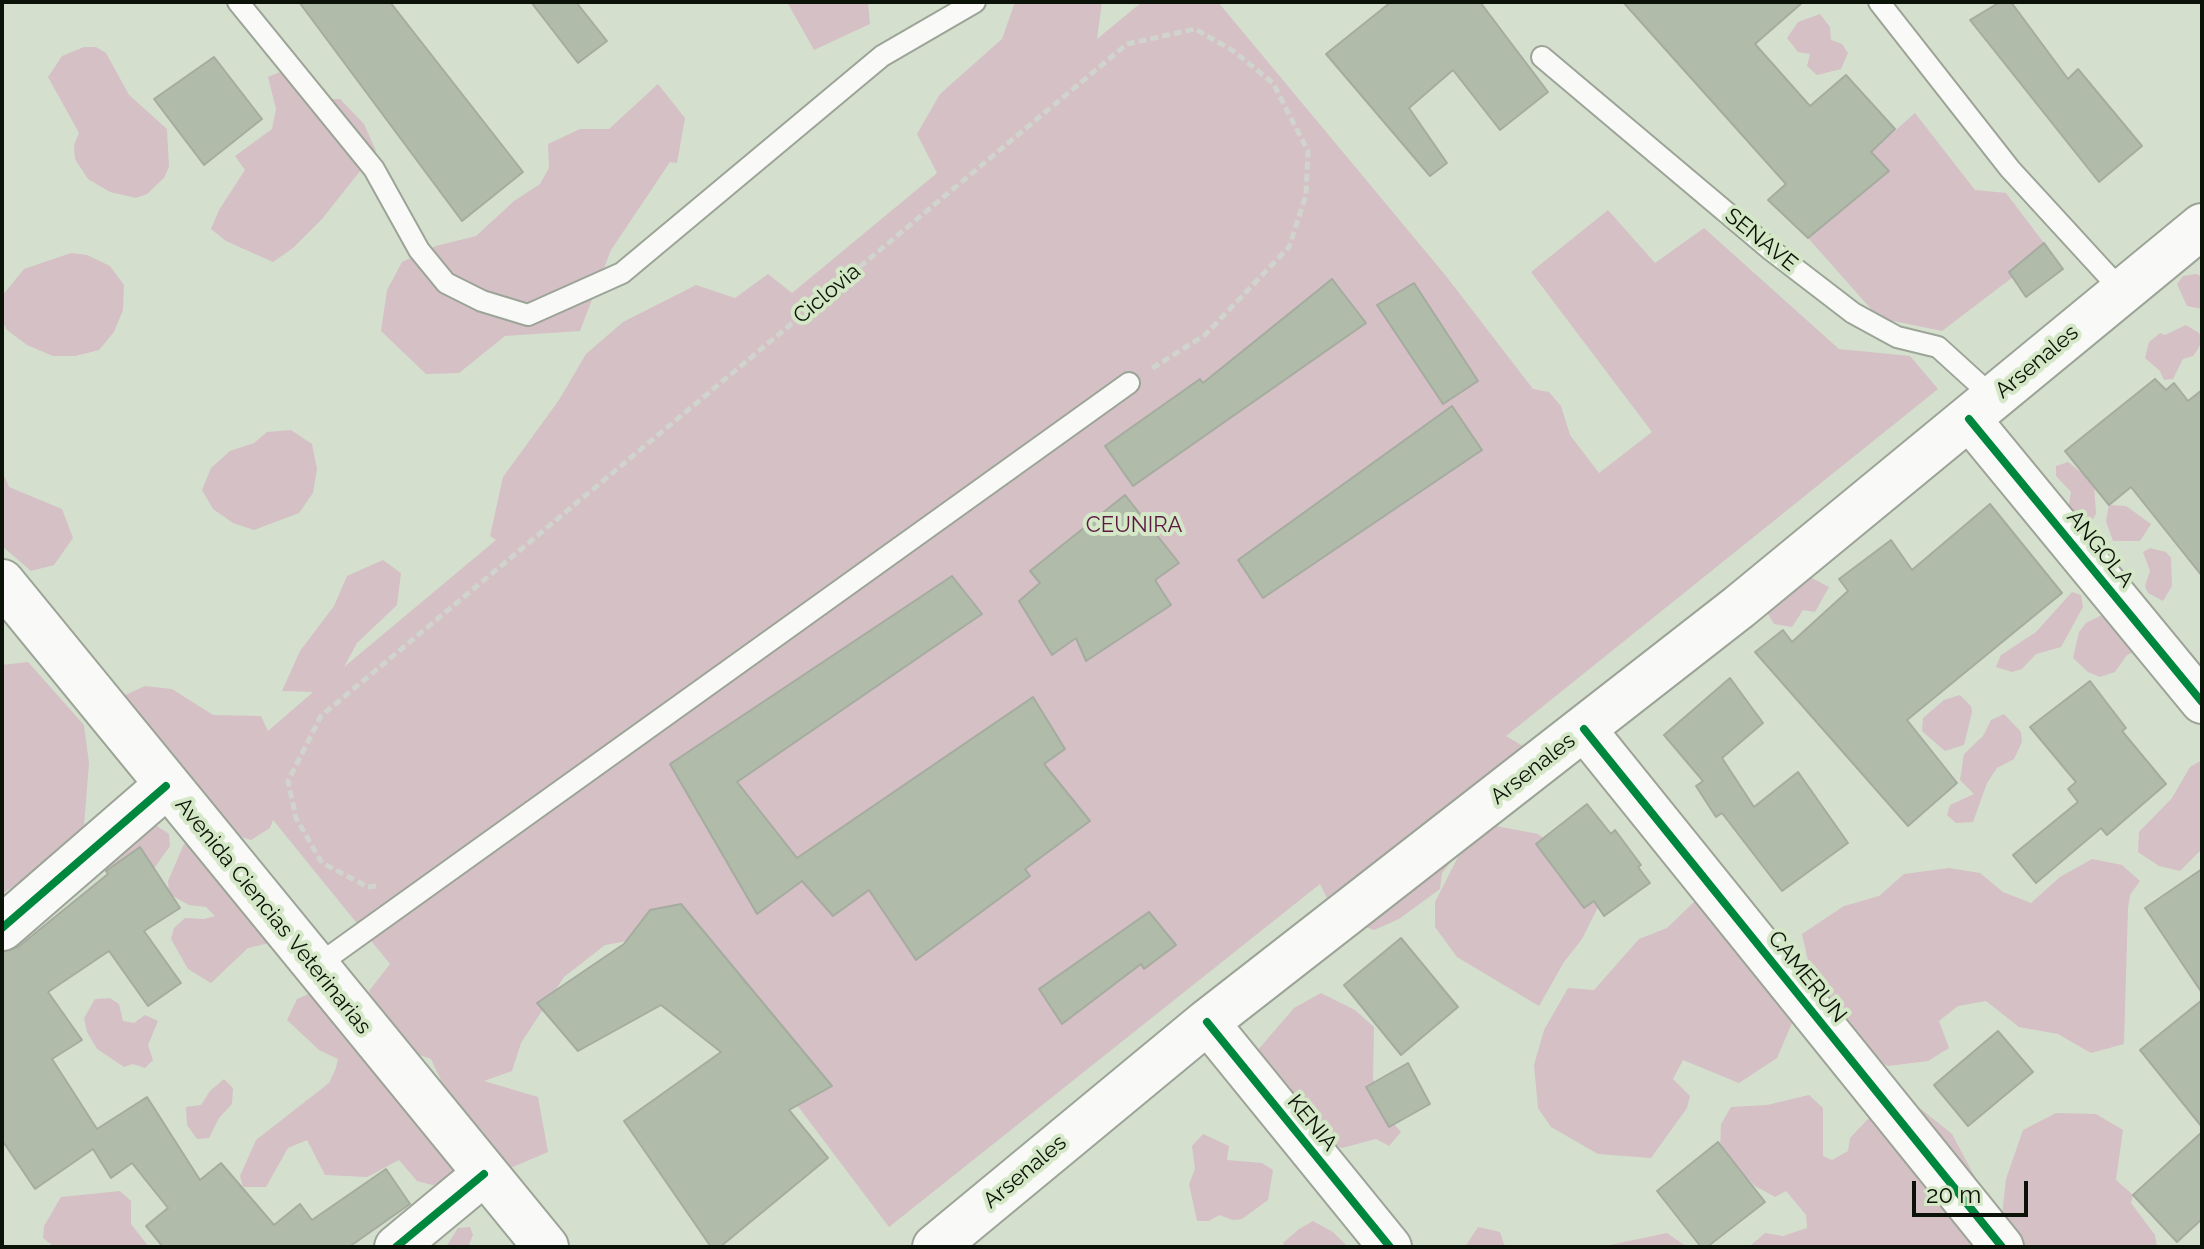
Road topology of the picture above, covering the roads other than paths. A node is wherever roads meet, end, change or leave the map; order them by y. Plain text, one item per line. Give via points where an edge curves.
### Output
1 (238, 2) edge
2 (975, 2) edge
3 (1879, 2) edge
4 (1542, 57) dead end
5 (2202, 226) edge
6 (2121, 290) junction
7 (1129, 383) road end
8 (1982, 408) junction
9 (2, 582) edge
10 (2202, 702) edge
11 (1584, 729) junction
12 (166, 786) junction
13 (2, 928) edge
14 (315, 967) junction
15 (1207, 1022) junction
16 (484, 1174) junction
17 (396, 1247) edge
18 (546, 1247) edge
19 (935, 1247) edge
20 (1390, 1247) edge
21 (2002, 1247) edge

1 - 2 lane via 374,169 419,250 446,283 528,315 622,273 882,56
3 - 6 lane via 2010,169
4 - 8 lane, SENAVE via 1853,313 1897,337 1938,347
5 - 6 main road, Arsenales
6 - 8 main road, Arsenales
7 - 14 lane
8 - 10 street, ANGOLA
8 - 11 main road, Arsenales
9 - 12 main road, Avenida Ciencias Veterinarias
11 - 15 main road, Arsenales
11 - 21 street, CAMERUN
12 - 13 main road
12 - 14 main road, Avenida Ciencias Veterinarias
14 - 16 main road, Avenida Ciencias Veterinarias
15 - 19 main road, Arsenales
15 - 20 street, KENIA
16 - 17 street
16 - 18 main road, Avenida Ciencias Veterinarias

